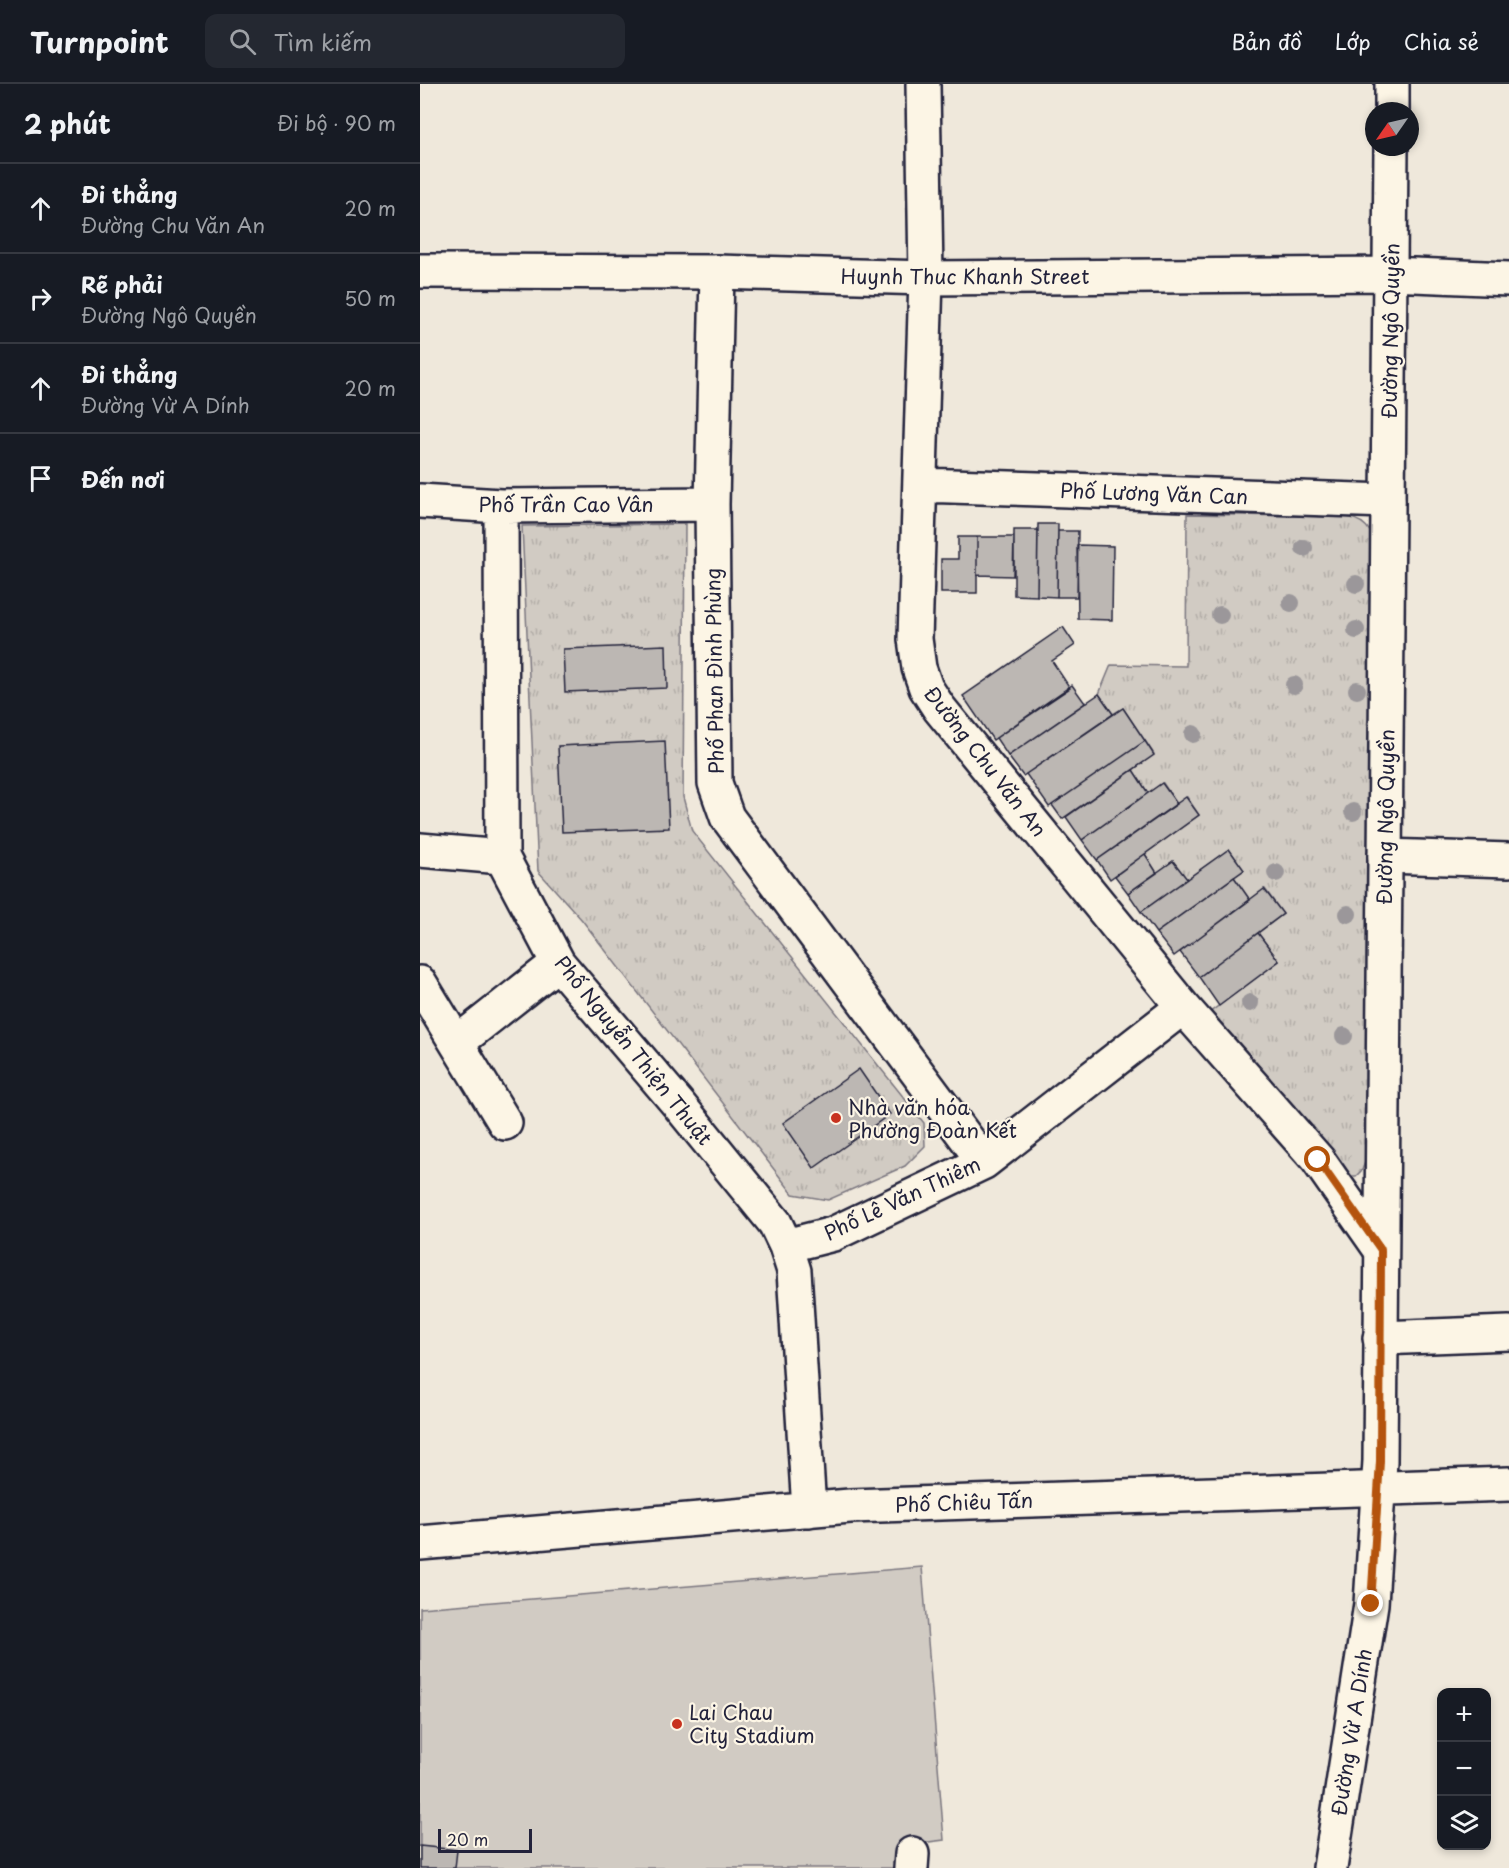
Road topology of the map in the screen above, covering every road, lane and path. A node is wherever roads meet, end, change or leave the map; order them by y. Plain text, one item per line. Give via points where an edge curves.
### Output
1 (923, 84) edge
2 (1392, 84) edge
3 (1392, 102) edge
4 (1391, 156) edge
5 (420, 272) edge
6 (717, 272) junction
7 (1390, 274) junction
8 (926, 278) junction
9 (1509, 279) edge
10 (921, 485) junction
11 (420, 501) edge
12 (1388, 501) junction
13 (712, 504) junction
14 (501, 506) junction
15 (420, 849) edge
16 (1385, 856) junction
17 (502, 857) junction
18 (1509, 860) edge
19 (558, 963) junction
20 (420, 983) edge
21 (1183, 1007) junction
22 (458, 1042) junction
23 (505, 1123) dead end
24 (984, 1162) junction
25 (786, 1246) junction
26 (1381, 1250) junction
27 (1509, 1333) edge
28 (1380, 1338) junction
29 (1509, 1484) edge
30 (1378, 1488) junction
31 (809, 1510) junction
32 (420, 1543) edge
33 (1330, 1868) edge

1 - 8 street, Đường Chu Văn An
2 - 3 street
4 - 7 street, Đường Ngô Quyền
5 - 6 street, Huynh Thuc Khanh Street
6 - 8 street, Huynh Thuc Khanh Street
6 - 13 street, Phố Phan Đình Phùng
7 - 8 street, Huynh Thuc Khanh Street
7 - 9 street, Huynh Thuc Khanh Street
7 - 12 street, Đường Ngô Quyền
8 - 10 street, Đường Chu Văn An
10 - 12 street, Phố Lương Văn Can
10 - 21 street, Đường Chu Văn An via 915,639 918,668 926,688
11 - 14 street, Phố Trần Cao Vân
12 - 16 street, Đường Ngô Quyền
13 - 14 street, Phố Trần Cao Vân
13 - 24 street, Phố Phan Đình Phùng via 715,783 727,817
14 - 17 street, Phố Nguyễn Thiện Thuật
15 - 17 street
16 - 18 street
16 - 26 street, Đường Ngô Quyền
17 - 19 street, Phố Nguyễn Thiện Thuật
19 - 22 street
19 - 25 street, Phố Nguyễn Thiện Thuật via 775,1223
20 - 22 street
21 - 24 street, Phố Lê Văn Thiêm
21 - 26 street, Đường Chu Văn An via 1318,1160
22 - 23 street
24 - 25 street, Phố Lê Văn Thiêm via 833,1234
25 - 31 street, Phố Nguyễn Thiện Thuật via 794,1271
26 - 28 street, Đường Ngô Quyền
27 - 28 street
28 - 30 street, Đường Ngô Quyền
29 - 30 street, Phố Chiêu Tấn
30 - 31 street, Phố Chiêu Tấn
30 - 33 street, Đường Vừ A Dính via 1371,1604
31 - 32 street, Phố Chiêu Tấn

